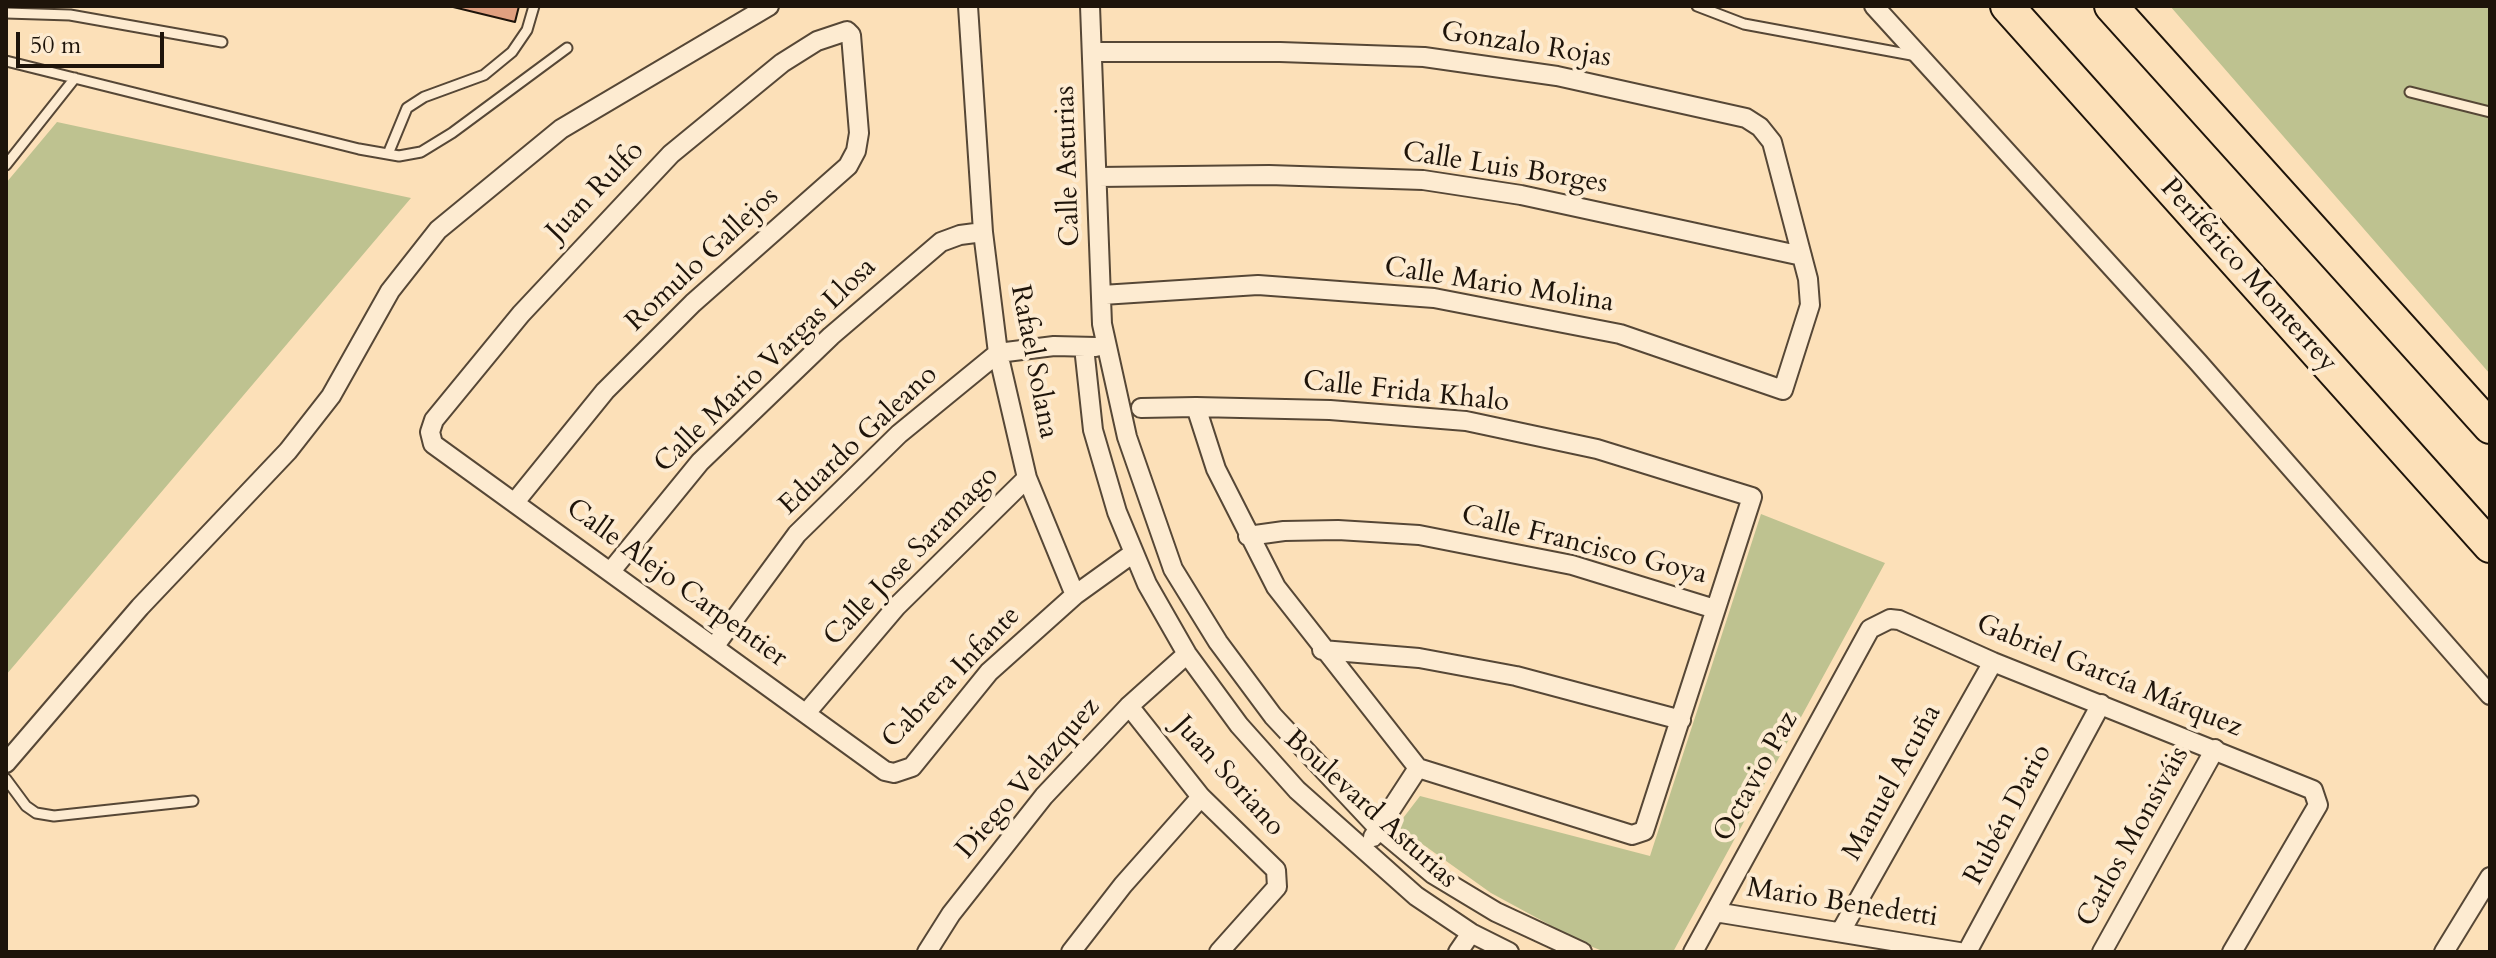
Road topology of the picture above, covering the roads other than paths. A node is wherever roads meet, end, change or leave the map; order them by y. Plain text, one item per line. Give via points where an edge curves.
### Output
1 (534, 6) edge
2 (769, 6) edge
3 (968, 6) edge
4 (1090, 6) edge
5 (1697, 6) edge
6 (1874, 6) edge
7 (2007, 6) edge
8 (2111, 6) edge
9 (6, 13) edge
10 (851, 35) joint
11 (222, 42) dead end
12 (567, 48) dead end
13 (1092, 52) junction
14 (1920, 57) junction
15 (6, 61) edge
16 (75, 78) junction
17 (2410, 92) dead end
18 (2490, 112) edge
19 (388, 154) junction
20 (6, 165) edge
21 (1098, 177) junction
22 (983, 232) junction
23 (1802, 256) junction
24 (1102, 295) junction
25 (1102, 324) junction
26 (1084, 347) junction
27 (1110, 347) junction
28 (998, 353) junction
29 (1783, 390) joint
30 (1196, 407) junction
31 (1141, 408) dead end
32 (2490, 427) edge
33 (433, 444) joint
34 (1027, 478) junction
35 (515, 502) junction
36 (1248, 536) junction
37 (2490, 546) edge
38 (1132, 554) junction
39 (611, 571) junction
40 (1075, 595) junction
41 (1715, 609) junction
42 (1870, 629) joint
43 (714, 647) junction
44 (1322, 650) junction
45 (1187, 654) junction
46 (1993, 662) junction
47 (2490, 695) edge
48 (2101, 704) junction
49 (1129, 706) junction
50 (807, 712) junction
51 (1681, 720) junction
52 (2215, 749) junction
53 (6, 763) edge
54 (1418, 768) junction
55 (885, 771) joint
56 (6, 779) edge
57 (1201, 797) junction
58 (193, 801) dead end
59 (1379, 829) junction
60 (1365, 850) junction
61 (2490, 877) edge
62 (1715, 912) junction
63 (1841, 931) junction
64 (1471, 933) junction
65 (927, 952) edge
66 (1071, 952) edge
67 (1219, 952) edge
68 (1458, 952) edge
69 (1509, 952) edge
70 (1582, 952) edge
71 (1693, 952) edge
72 (1959, 952) edge
73 (1967, 952) edge
74 (2102, 952) edge
75 (2232, 952) edge
76 (2444, 952) edge

1 - 19 lane via 527,30 512,52 484,75 407,108
2 - 53 street via 561,129 438,230 390,291 331,396 288,451 140,607
3 - 22 street, Rafael Solana
4 - 13 street, Calle Asturias
5 - 14 lane via 1744,24
6 - 14 street
7 - 37 highway, Periférico Monterrey
8 - 32 highway
9 - 11 lane via 70,15
10 - 33 street, Juan Rulfo via 835,33 782,63 671,154 492,349 434,420
10 - 35 street, Romulo Gallejos via 859,133 848,166 682,314 605,391
12 - 19 lane via 421,152
13 - 21 street, Calle Asturias
13 - 23 street, Gonzalo Rojas via 1424,57 1557,76 1746,118 1772,142
14 - 47 street via 2198,362
15 - 16 lane
16 - 19 lane
16 - 20 lane
17 - 18 lane
21 - 23 street, Calle Luis Borges via 1423,180 1521,195
21 - 24 street, Calle Asturias
22 - 28 street, Rafael Solana
22 - 39 street, Calle Mario Vargas Llosa via 941,242 831,336 700,462
23 - 29 street, Gonzalo Rojas via 1810,305
24 - 25 street, Calle Asturias
24 - 29 street, Calle Mario Molina via 1258,285 1434,298 1620,334
25 - 26 street
25 - 27 street, Calle Asturias
26 - 27 street
26 - 28 street
26 - 38 street, Boulevard Asturias via 1093,430
27 - 59 street, Boulevard Asturias via 1127,437 1173,569 1273,716
28 - 34 street, Rafael Solana
28 - 43 street, Eduardo Galeano via 899,434 797,534
30 - 31 street, Calle Frida Khalo
30 - 36 street via 1216,469
30 - 41 street, Calle Frida Khalo via 1466,421 1597,449 1752,497
33 - 35 street, Calle Alejo Carpentier
34 - 40 street, Rafael Solana
34 - 50 street, Calle Jose Saramago via 897,606
35 - 39 street, Calle Alejo Carpentier
36 - 41 street, Calle Francisco Goya via 1338,530 1434,537 1572,565
36 - 44 street via 1276,587
38 - 40 street, Cabrera Infante
38 - 45 street, Boulevard Asturias
39 - 43 street, Calle Alejo Carpentier
40 - 55 street, Cabrera Infante via 989,672 912,767 900,773
41 - 51 street
42 - 46 street, Gabriel García Márquez via 1882,621 1899,620
42 - 62 street, Octavio Paz
43 - 50 street, Calle Alejo Carpentier
44 - 51 street via 1419,658 1503,674
44 - 54 street
45 - 49 street, Diego Velazquez
45 - 60 street, Boulevard Asturias via 1239,725 1297,790
46 - 48 street, Gabriel García Márquez
46 - 63 street, Manuel Acuña
48 - 52 street, Gabriel García Márquez
48 - 73 street, Rubén Dario
49 - 57 street, Juan Soriano
49 - 65 street, Diego Velazquez via 1044,796
50 - 55 street, Calle Alejo Carpentier
51 - 54 street via 1641,834
52 - 74 street, Carlos Monsiváis
52 - 75 street, Gabriel García Márquez via 2308,787 2318,805
54 - 59 street
56 - 58 lane via 26,806 54,816
57 - 66 street
57 - 67 street, Juan Soriano via 1276,870 1277,887
59 - 60 street
59 - 70 street, Boulevard Asturias via 1433,874
60 - 64 street, Boulevard Asturias via 1416,896
61 - 76 street
62 - 63 street, Mario Benedetti
62 - 71 street, Octavio Paz
63 - 72 street, Mario Benedetti
64 - 68 street
64 - 69 street, Boulevard Asturias

